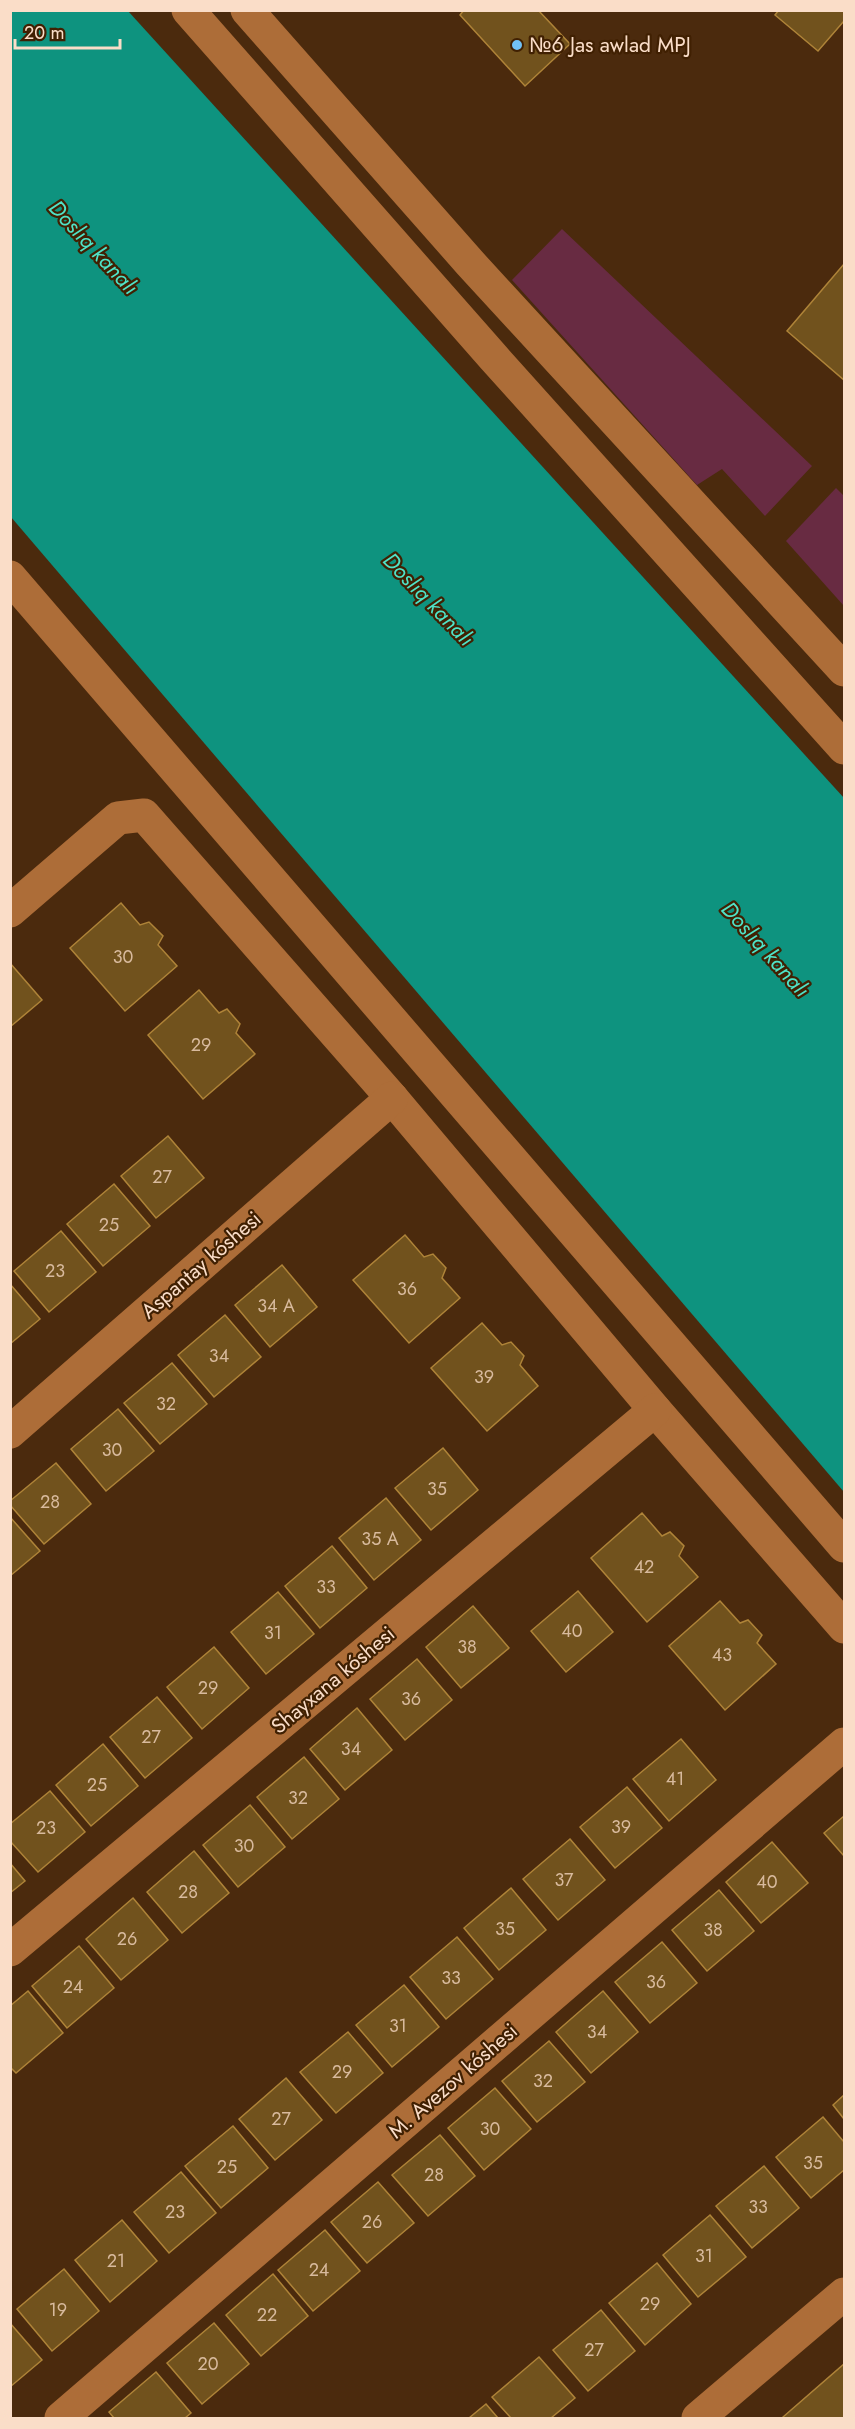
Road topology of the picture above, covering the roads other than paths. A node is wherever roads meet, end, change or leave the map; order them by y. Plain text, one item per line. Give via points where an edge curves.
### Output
1 (188, 10) edge
2 (247, 10) edge
3 (10, 577) edge
4 (844, 670) edge
5 (844, 748) edge
6 (10, 911) edge
7 (392, 1098) junction
8 (655, 1410) junction
9 (10, 1432) edge
10 (844, 1546) edge
11 (844, 1627) edge
12 (844, 1744) edge
13 (10, 1950) edge
14 (844, 2294) edge
15 (61, 2418) edge
16 (698, 2418) edge

1 - 5 street
2 - 4 street via 470,263
3 - 10 street
6 - 7 street via 118,818 144,815
7 - 8 street
7 - 9 street, Aspantay kóshesi
8 - 11 street
8 - 13 street, Shayxana kóshesi
12 - 15 street, M. Avezov kóshesi
14 - 16 street

